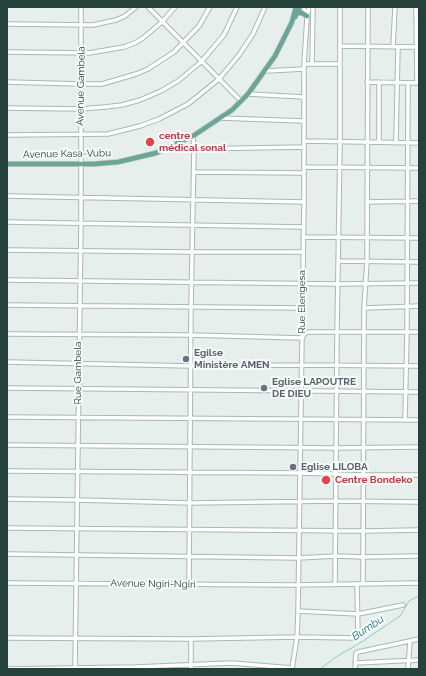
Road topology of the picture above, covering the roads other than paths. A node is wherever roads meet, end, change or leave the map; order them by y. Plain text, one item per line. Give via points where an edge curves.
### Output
1 (81, 7) edge
2 (136, 7) edge
3 (148, 7) edge
4 (175, 7) edge
5 (210, 7) edge
6 (237, 7) edge
7 (265, 7) edge
8 (296, 7) edge
9 (302, 7) edge
10 (309, 7) edge
11 (313, 7) edge
12 (340, 7) edge
13 (368, 7) edge
14 (395, 7) edge
15 (416, 7) edge
16 (298, 13) junction
17 (307, 17) junction
18 (162, 22) junction
19 (292, 22) junction
20 (7, 24) edge
21 (82, 25) junction
22 (183, 43) junction
23 (340, 46) junction
24 (398, 46) junction
25 (368, 47) junction
26 (393, 47) junction
27 (418, 47) edge
28 (7, 52) edge
29 (81, 52) junction
30 (202, 62) junction
31 (304, 64) junction
32 (312, 64) junction
33 (340, 64) junction
34 (304, 69) junction
35 (266, 71) junction
36 (219, 79) junction
37 (7, 82) edge
38 (367, 82) junction
39 (379, 82) junction
40 (398, 82) junction
41 (408, 83) junction
42 (418, 83) edge
43 (81, 84) junction
44 (248, 94) junction
45 (304, 97) junction
46 (241, 101) junction
47 (7, 108) edge
48 (80, 109) junction
49 (220, 118) junction
50 (304, 121) junction
51 (7, 135) edge
52 (81, 135) junction
53 (193, 136) junction
54 (304, 141) junction
55 (340, 141) junction
56 (366, 142) junction
57 (379, 142) junction
58 (396, 142) junction
59 (408, 142) junction
60 (419, 143) edge
61 (304, 147) junction
62 (194, 149) junction
63 (7, 164) edge
64 (81, 164) junction
65 (304, 167) junction
66 (339, 167) junction
67 (367, 167) junction
68 (408, 168) junction
69 (419, 168) edge
70 (194, 172) junction
71 (304, 173) junction
72 (7, 196) edge
73 (80, 197) junction
74 (194, 200) junction
75 (407, 201) junction
76 (419, 201) edge
77 (304, 202) junction
78 (367, 202) junction
79 (7, 222) edge
80 (81, 223) junction
81 (193, 226) junction
82 (304, 227) junction
83 (304, 237) junction
84 (367, 237) junction
85 (339, 238) junction
86 (407, 238) junction
87 (419, 238) edge
88 (7, 250) edge
89 (80, 250) junction
90 (192, 252) junction
91 (303, 252) junction
92 (338, 261) junction
93 (366, 261) junction
94 (419, 262) edge
95 (407, 263) junction
96 (7, 280) edge
97 (80, 281) junction
98 (191, 282) junction
99 (302, 283) junction
100 (419, 283) edge
101 (338, 284) junction
102 (406, 284) junction
103 (366, 285) junction
104 (7, 305) edge
105 (79, 306) junction
106 (407, 306) junction
107 (419, 306) edge
108 (191, 308) junction
109 (302, 308) junction
110 (364, 308) junction
111 (337, 332) junction
112 (364, 332) junction
113 (407, 332) junction
114 (419, 332) edge
115 (7, 334) edge
116 (79, 334) junction
117 (191, 335) junction
118 (302, 338) junction
119 (7, 362) edge
120 (78, 363) junction
121 (302, 365) junction
122 (337, 365) junction
123 (191, 366) junction
124 (364, 366) junction
125 (406, 366) junction
126 (419, 366) edge
127 (7, 388) edge
128 (79, 389) junction
129 (190, 391) junction
130 (302, 391) junction
131 (336, 391) junction
132 (364, 391) junction
133 (406, 392) junction
134 (419, 392) edge
135 (7, 417) edge
136 (78, 417) junction
137 (190, 418) junction
138 (301, 419) junction
139 (336, 420) junction
140 (364, 420) junction
141 (405, 420) junction
142 (419, 420) edge
143 (7, 445) edge
144 (78, 446) junction
145 (190, 446) junction
146 (301, 447) junction
147 (363, 447) junction
148 (419, 447) edge
149 (336, 448) junction
150 (7, 471) edge
151 (77, 472) junction
152 (190, 473) junction
153 (301, 473) junction
154 (336, 474) junction
155 (364, 475) junction
156 (419, 475) edge
157 (7, 499) edge
158 (77, 500) junction
159 (336, 501) junction
160 (300, 502) junction
161 (364, 502) junction
162 (419, 502) edge
163 (190, 503) junction
164 (7, 528) edge
165 (76, 528) junction
166 (190, 530) junction
167 (300, 530) junction
168 (336, 530) junction
169 (419, 530) edge
170 (364, 531) junction
171 (7, 554) edge
172 (76, 555) junction
173 (189, 556) junction
174 (336, 556) junction
175 (419, 556) edge
176 (364, 557) junction
177 (298, 558) junction
178 (7, 583) edge
179 (75, 583) junction
180 (419, 583) edge
181 (189, 584) junction
182 (357, 584) junction
183 (363, 584) junction
184 (298, 585) junction
185 (335, 585) junction
186 (403, 605) dead end
187 (298, 611) junction
188 (358, 614) junction
189 (297, 637) junction
190 (7, 638) edge
191 (419, 638) edge
192 (75, 639) junction
193 (191, 639) junction
194 (410, 640) junction
195 (419, 660) edge
196 (409, 661) junction
197 (355, 663) junction
198 (191, 664) junction
199 (292, 668) edge
200 (7, 669) edge
201 (75, 669) edge
202 (191, 669) edge
203 (355, 669) edge
204 (408, 669) edge

1 - 21 street, Avenue Gambela
2 - 21 street via 116,20
3 - 18 street
4 - 18 street
5 - 22 street via 199,26
6 - 30 street via 224,35
7 - 36 street via 253,34
8 - 19 main road, Avenue Kasa-Vubu
9 - 16 main road
9 - 17 street
10 - 17 street, Rue Elengesa
11 - 32 street
12 - 23 street
13 - 25 street
14 - 26 street
15 - 27 street
16 - 17 main road via 302,12
16 - 19 main road
17 - 31 street, Rue Elengesa
18 - 22 street
18 - 29 street via 135,43 111,50
19 - 35 main road, Avenue Kasa-Vubu
20 - 21 street
21 - 29 street, Avenue Gambela
22 - 30 street
22 - 43 street via 162,60 136,74 111,82
23 - 25 street
23 - 33 street
24 - 26 street
24 - 27 street
24 - 40 street
25 - 26 street
25 - 38 street
27 - 42 street
28 - 29 street
29 - 43 street, Avenue Gambela
30 - 36 street
30 - 48 street via 178,81 140,100 122,105
31 - 32 street
31 - 34 street, Rue Elengesa
32 - 33 street
33 - 55 street
34 - 35 street
34 - 45 street, Rue Elengesa
35 - 44 main road, Avenue Kasa-Vubu
36 - 46 street
36 - 52 street via 188,104 151,123 108,134
37 - 43 street
38 - 39 street
38 - 56 street
39 - 40 street
39 - 57 street
40 - 41 street
40 - 58 street
41 - 42 street
41 - 59 street
43 - 48 street, Avenue Gambela
44 - 45 street
44 - 46 main road, Avenue Kasa-Vubu
45 - 50 street, Rue Elengesa
46 - 49 main road, Avenue Kasa-Vubu
47 - 48 street
48 - 52 street, Avenue Gambela
49 - 50 street
49 - 53 main road, Avenue Kasa-Vubu
50 - 54 street, Rue Elengesa
51 - 52 street
52 - 64 street, Avenue Gambela
53 - 62 street
53 - 64 main road, Avenue Kasa-Vubu via 156,153 130,160
54 - 55 street
54 - 61 street, Rue Elengesa
55 - 56 street
55 - 66 street
56 - 57 street
56 - 67 street
57 - 58 street
58 - 59 street
59 - 60 street
59 - 68 street
61 - 62 street
61 - 65 street, Rue Elengesa
62 - 70 street
63 - 64 main road, Avenue Kasa-Vubu
64 - 73 street, Rue Gambela
65 - 66 street
65 - 71 street, Rue Elengesa
66 - 67 street
66 - 85 street
67 - 68 street
67 - 78 street
68 - 69 street
68 - 75 street
70 - 71 street
70 - 74 street
71 - 77 street, Rue Elengesa
72 - 73 street
73 - 74 street
73 - 80 street, Rue Gambela
74 - 77 street
74 - 81 street
75 - 76 street
75 - 78 street
75 - 86 street
77 - 82 street, Rue Elengesa
78 - 84 street
79 - 80 street
80 - 81 street
80 - 89 street, Rue Gambela
81 - 82 street
81 - 90 street
82 - 83 street, Rue Elengesa
83 - 85 street
83 - 91 street, Rue Elengesa
84 - 85 street
84 - 86 street
84 - 93 street
85 - 92 street
86 - 87 street
86 - 95 street
88 - 89 street
89 - 90 street
89 - 97 street, Rue Gambela
90 - 91 street
90 - 98 street
91 - 99 street, Rue Elengesa
92 - 93 street
92 - 101 street
93 - 95 street
93 - 103 street
94 - 95 street
95 - 102 street
96 - 97 street
97 - 98 street
97 - 105 street, Rue Gambela
98 - 99 street
98 - 108 street
99 - 101 street
99 - 109 street, Rue Elengesa
100 - 102 street
101 - 103 street
101 - 111 street
102 - 103 street
102 - 106 street
103 - 110 street
104 - 105 street
105 - 108 street
105 - 116 street, Rue Gambela
106 - 107 street
106 - 110 street
106 - 113 street
108 - 109 street
108 - 117 street
109 - 118 street, Rue Elengesa
110 - 112 street
111 - 112 street
111 - 118 street via 309,332
111 - 122 street
112 - 113 street
112 - 124 street
113 - 114 street
113 - 125 street
115 - 116 street
116 - 117 street
116 - 120 street, Rue Gambela
117 - 118 street
117 - 123 street
118 - 121 street, Rue Elengesa
119 - 120 street
120 - 123 street
120 - 128 street, Rue Gambela
121 - 122 street
121 - 123 street
121 - 130 street, Rue Elengesa
122 - 124 street
122 - 131 street
123 - 129 street
124 - 125 street
124 - 132 street
125 - 126 street
125 - 133 street
127 - 128 street
128 - 129 street
128 - 136 street, Rue Gambela
129 - 130 street
129 - 137 street
130 - 131 street
130 - 138 street, Rue Elengesa
131 - 132 street
131 - 139 street
132 - 133 street
132 - 140 street
133 - 134 street
133 - 141 street
135 - 136 street
136 - 137 street
136 - 144 street, Rue Gambela
137 - 138 street
137 - 145 street
138 - 139 street
138 - 146 street, Rue Elengesa
139 - 140 street
139 - 149 street
140 - 141 street
140 - 147 street
141 - 142 street
143 - 144 street
144 - 145 street
144 - 151 street, Rue Gambela
145 - 146 street
145 - 152 street
146 - 149 street
146 - 153 street, Rue Elengesa
147 - 148 street
147 - 149 street
147 - 155 street
149 - 154 street
150 - 151 street
151 - 152 street
151 - 158 street, Rue Gambela
152 - 153 street
152 - 163 street
153 - 154 street
153 - 160 street, Rue Elengesa
154 - 155 street
154 - 159 street
155 - 156 street
155 - 161 street
157 - 158 street
158 - 163 street
158 - 165 street, Rue Gambela
159 - 160 street
159 - 161 street
159 - 168 street
160 - 163 street
160 - 167 street, Rue Elengesa
161 - 162 street
161 - 170 street
163 - 166 street
164 - 165 street
165 - 166 street
165 - 172 street, Rue Gambela
166 - 167 street
166 - 173 street
167 - 168 street
167 - 177 street, Rue Elengesa
168 - 170 street
168 - 174 street
169 - 170 street
170 - 176 street
171 - 172 street
172 - 173 street
172 - 179 street, Rue Gambela
173 - 177 street
173 - 181 street
174 - 176 street
174 - 177 street
174 - 185 street
175 - 176 street
176 - 183 street
177 - 184 street, Rue Elengesa
178 - 179 street, Avenue Ngiri-Ngiri
179 - 181 street, Avenue Ngiri-Ngiri
179 - 192 street
180 - 183 street, Avenue Ngiri-Ngiri
181 - 184 street, Avenue Ngiri-Ngiri
182 - 183 street, Avenue Ngiri-Ngiri
182 - 185 street, Avenue Ngiri-Ngiri
182 - 188 street
184 - 185 street, Avenue Ngiri-Ngiri
184 - 187 street, Rue Elengesa
186 - 188 street
187 - 188 street
187 - 189 street, Rue Elengesa
188 - 189 street via 356,638
189 - 193 street
189 - 199 street, Rue Elengesa
190 - 192 street
191 - 194 street
192 - 193 street
192 - 201 street
193 - 198 street
194 - 196 street
194 - 197 street via 358,652
195 - 196 street
196 - 197 street
196 - 204 street
197 - 203 street
198 - 199 street via 232,663
198 - 201 street
198 - 202 street
200 - 201 street

